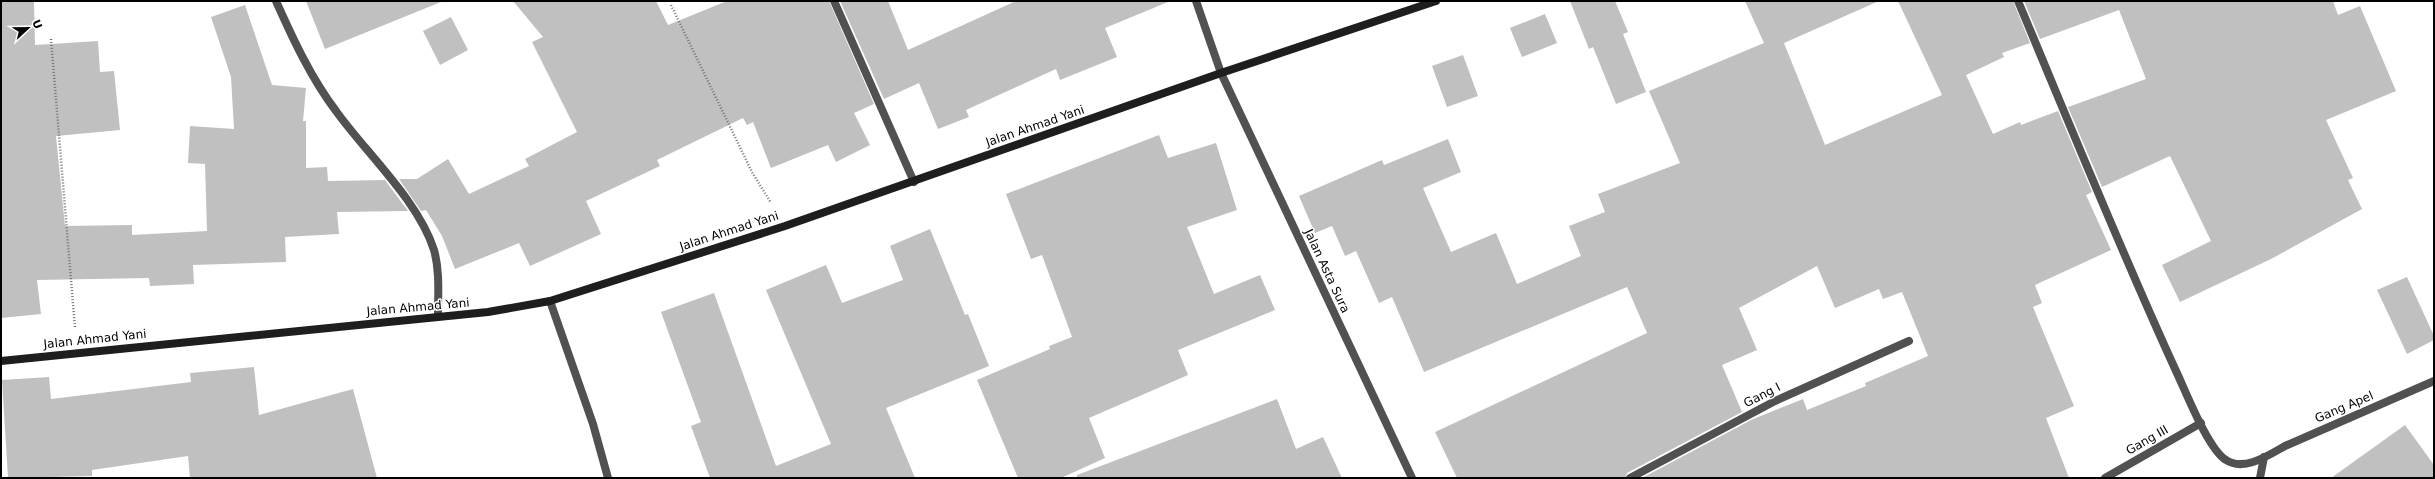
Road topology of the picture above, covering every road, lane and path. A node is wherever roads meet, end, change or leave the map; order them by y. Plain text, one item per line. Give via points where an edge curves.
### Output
1 (276, 1) edge
2 (834, 1) edge
3 (1196, 1) edge
4 (1436, 1) edge
5 (2018, 1) edge
6 (671, 5) dead end
7 (50, 39) dead end
8 (1220, 73) junction
9 (914, 182) junction
10 (785, 226) junction
11 (550, 301) junction
12 (438, 316) junction
13 (1909, 341) dead end
14 (77, 353) junction
15 (1, 361) edge
16 (2434, 381) edge
17 (2201, 423) junction
18 (2264, 457) junction
19 (608, 478) edge
20 (1412, 478) edge
21 (1630, 478) edge
22 (2105, 478) edge
23 (2260, 478) edge

1 - 12 street via 306,62 335,110 391,179 429,238 438,269
2 - 9 street
3 - 8 street, Jalan Asta Sura
4 - 8 main road, Jalan Ahmad Yani
5 - 17 street, Gang Apel via 2128,267
6 - 10 path via 752,172
7 - 14 path
8 - 9 main road, Jalan Ahmad Yani
8 - 20 street, Jalan Asta Sura
9 - 10 main road, Jalan Ahmad Yani
10 - 11 main road, Jalan Ahmad Yani
11 - 12 main road, Jalan Ahmad Yani via 488,312
11 - 19 street via 593,424
12 - 14 main road, Jalan Ahmad Yani
13 - 21 street, Gang I via 1775,401
14 - 15 main road, Jalan Ahmad Yani
16 - 18 street, Gang Apel
17 - 18 street, Gang Apel via 2218,454 2227,461 2242,465
17 - 22 street, Gang III
18 - 23 street

